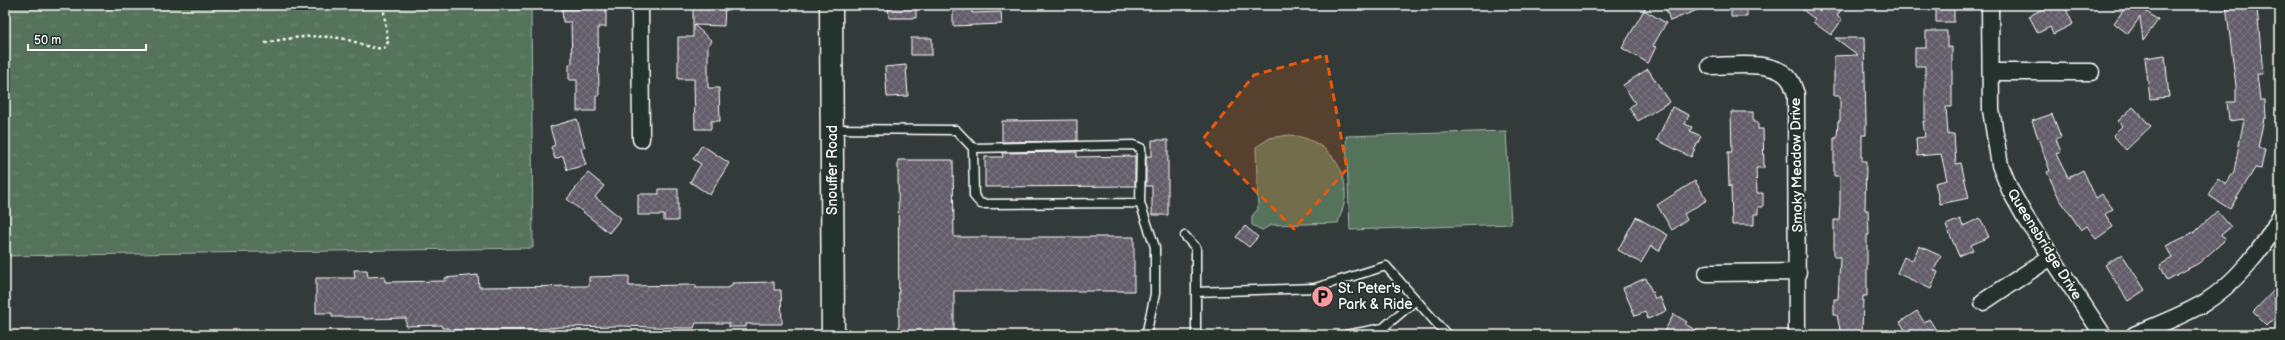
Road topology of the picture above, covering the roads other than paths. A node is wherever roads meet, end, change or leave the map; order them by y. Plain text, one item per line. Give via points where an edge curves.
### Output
1 (640, 5) edge
2 (831, 5) edge
3 (1990, 5) edge
4 (1710, 66) dead end
5 (1991, 72) junction
6 (2091, 72) dead end
7 (832, 129) junction
8 (641, 139) dead end
9 (973, 148) junction
10 (1140, 203) junction
11 (2278, 226) edge
12 (1185, 236) dead end
13 (2051, 258) junction
14 (1798, 272) junction
15 (1707, 273) dead end
16 (1196, 292) junction
17 (1415, 301) junction
18 (1983, 302) dead end
19 (1386, 332) edge
20 (833, 335) edge
21 (1146, 335) edge
22 (1196, 335) edge
23 (1346, 335) edge
24 (1447, 335) edge
25 (1797, 335) edge
26 (2102, 335) edge
27 (2134, 335) edge

1 - 8 street
2 - 7 main road, Snouffer Road
3 - 5 street, Queensbridge Drive
4 - 14 street, Smoky Meadow Drive via 1760,65 1777,69 1790,79 1796,94
5 - 6 street
5 - 13 street, Queensbridge Drive via 1991,110 2000,165 2010,190
7 - 9 lane via 956,130
7 - 20 main road, Snouffer Road
9 - 10 lane via 974,196 981,204
9 - 10 lane via 1133,145 1141,148
10 - 21 lane via 1154,247 1155,294
11 - 27 street via 2231,281 2204,303
12 - 16 lane via 1196,248
13 - 18 street
13 - 26 street, Queensbridge Drive
14 - 15 street
14 - 25 street, Smoky Meadow Drive
16 - 17 lane via 1315,288 1386,266
16 - 22 lane
17 - 19 lane
17 - 24 lane
19 - 23 lane

